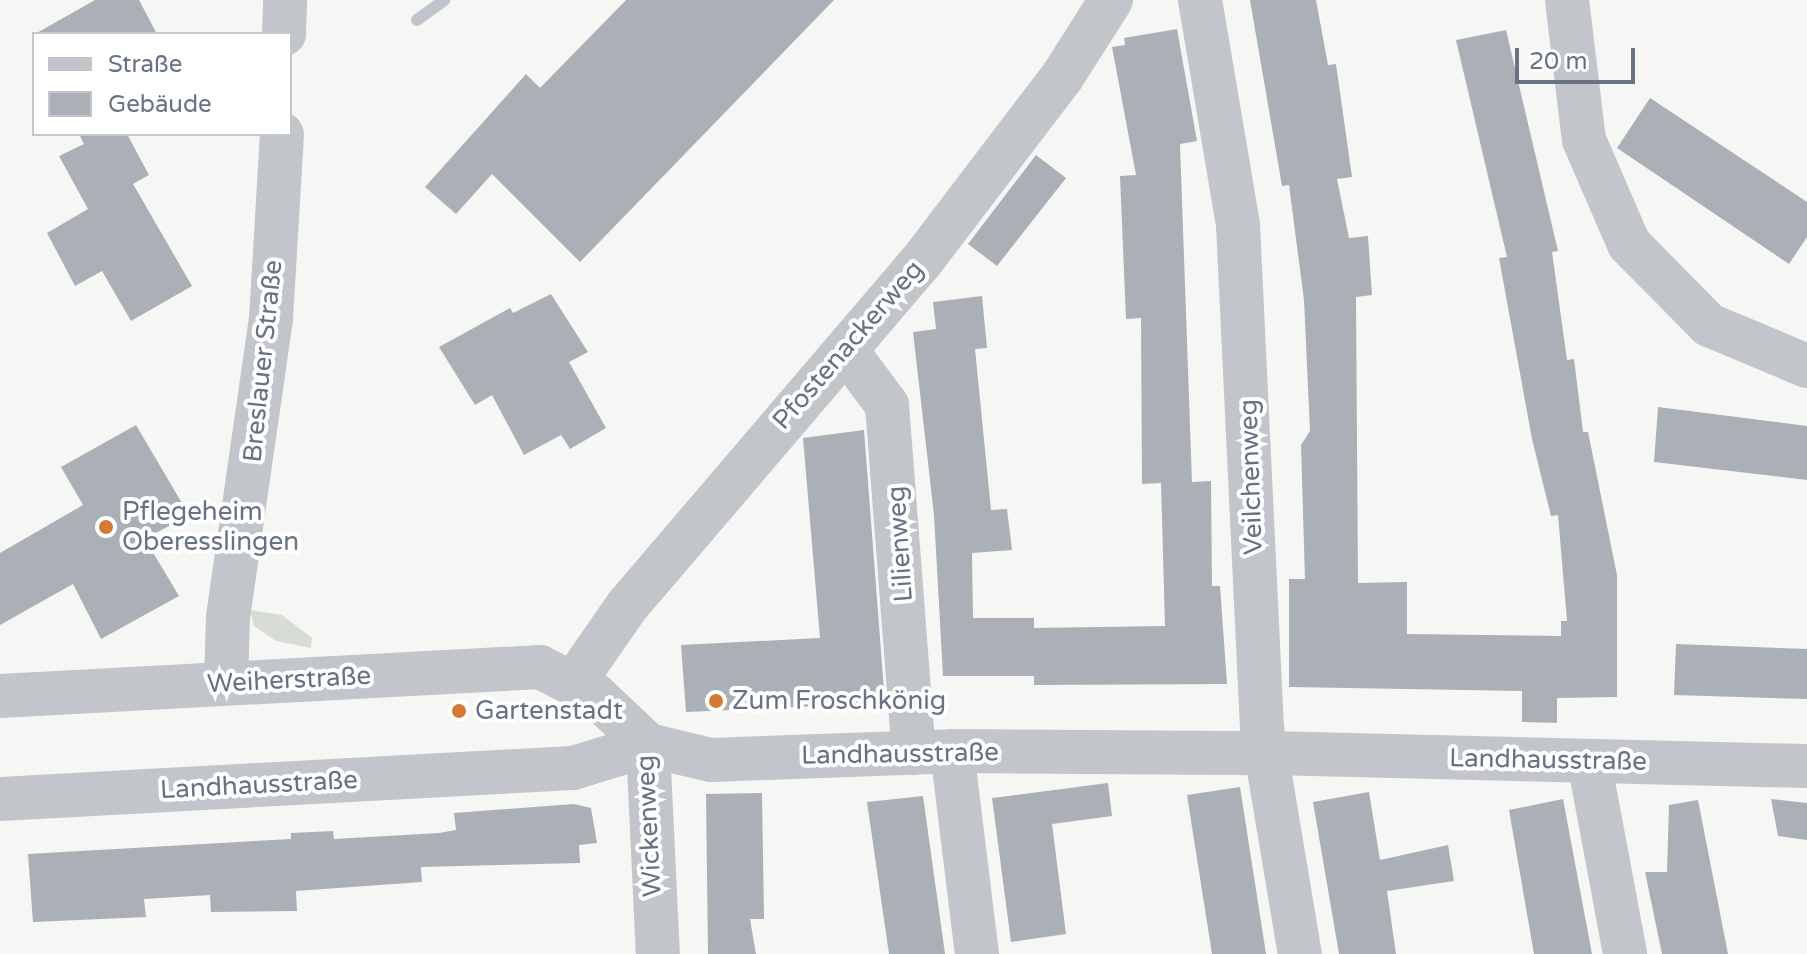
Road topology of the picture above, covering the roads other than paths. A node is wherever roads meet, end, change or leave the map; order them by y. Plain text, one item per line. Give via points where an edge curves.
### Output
1 (285, 0) edge
2 (1111, 0) edge
3 (1200, 0) edge
4 (1567, 0) edge
5 (284, 32) edge
6 (282, 136) edge
7 (846, 350) junction
8 (1807, 366) edge
9 (575, 681) junction
10 (226, 683) junction
11 (0, 696) edge
12 (648, 745) junction
13 (933, 752) junction
14 (1266, 753) junction
15 (1589, 761) junction
16 (1807, 766) edge
17 (0, 799) edge
18 (658, 954) edge
19 (977, 954) edge
20 (1300, 954) edge
21 (1625, 954) edge

1 - 5 street
2 - 7 street, Pfostenackerweg via 1024,127
3 - 14 street, Veilchenweg via 1238,225
4 - 8 street via 1584,140 1629,244 1709,325
6 - 10 street, Breslauer Straße via 271,319 228,617
7 - 9 street, Pfostenackerweg via 627,606
7 - 13 street, Lilienweg via 881,392 890,418
9 - 10 street, Weiherstraße via 540,667
9 - 12 street, Wickenweg
10 - 11 street, Weiherstraße
12 - 13 street, Landhausstraße via 711,760
12 - 17 street, Landhausstraße via 573,768
12 - 18 street, Wickenweg
13 - 14 street, Landhausstraße
13 - 19 street, Lilienweg
14 - 15 street, Landhausstraße
14 - 20 street, Veilchenweg
15 - 16 street, Landhausstraße
15 - 21 street

